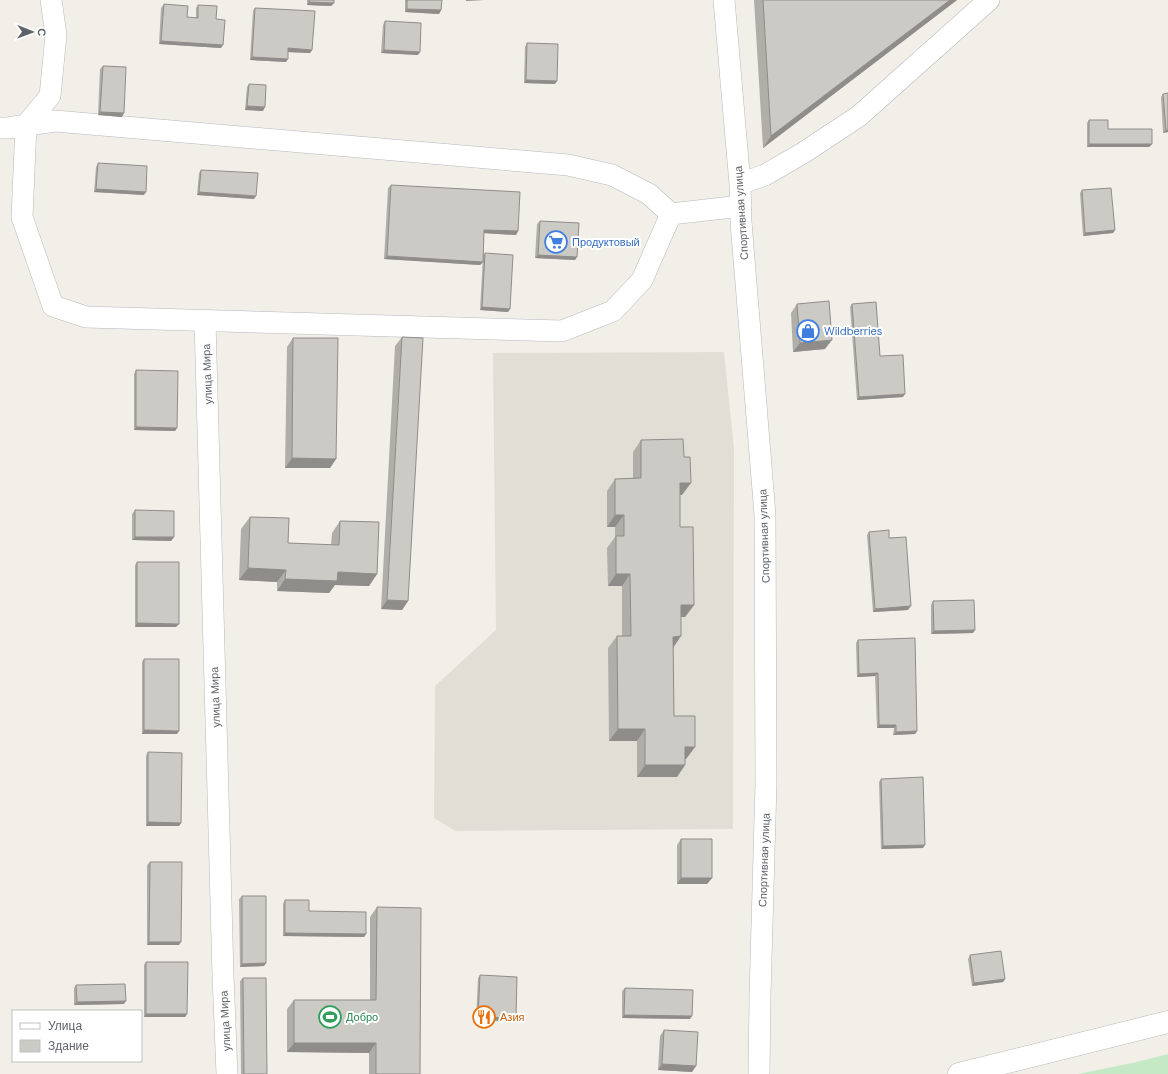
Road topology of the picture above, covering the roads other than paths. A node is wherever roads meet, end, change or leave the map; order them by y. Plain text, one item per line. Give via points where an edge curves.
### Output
1 (51, 0) edge
2 (724, 0) edge
3 (989, 0) edge
4 (26, 125) junction
5 (0, 128) edge
6 (740, 184) junction
7 (741, 206) junction
8 (671, 214) junction
9 (205, 321) junction
10 (1168, 1022) edge
11 (227, 1074) edge
12 (759, 1074) edge
13 (959, 1074) edge

1 - 4 street via 56,35 50,96
2 - 6 street, Спортивная улица
3 - 6 street via 859,116 765,175
4 - 5 street
4 - 8 street via 55,122 568,165 612,175 649,194
4 - 9 street via 22,217 54,306 86,317
6 - 7 street, Спортивная улица
7 - 8 street
7 - 12 street, Спортивная улица via 765,515 766,783
8 - 9 street via 642,280 613,311 562,331
9 - 11 street, улица Мира
10 - 13 main road

